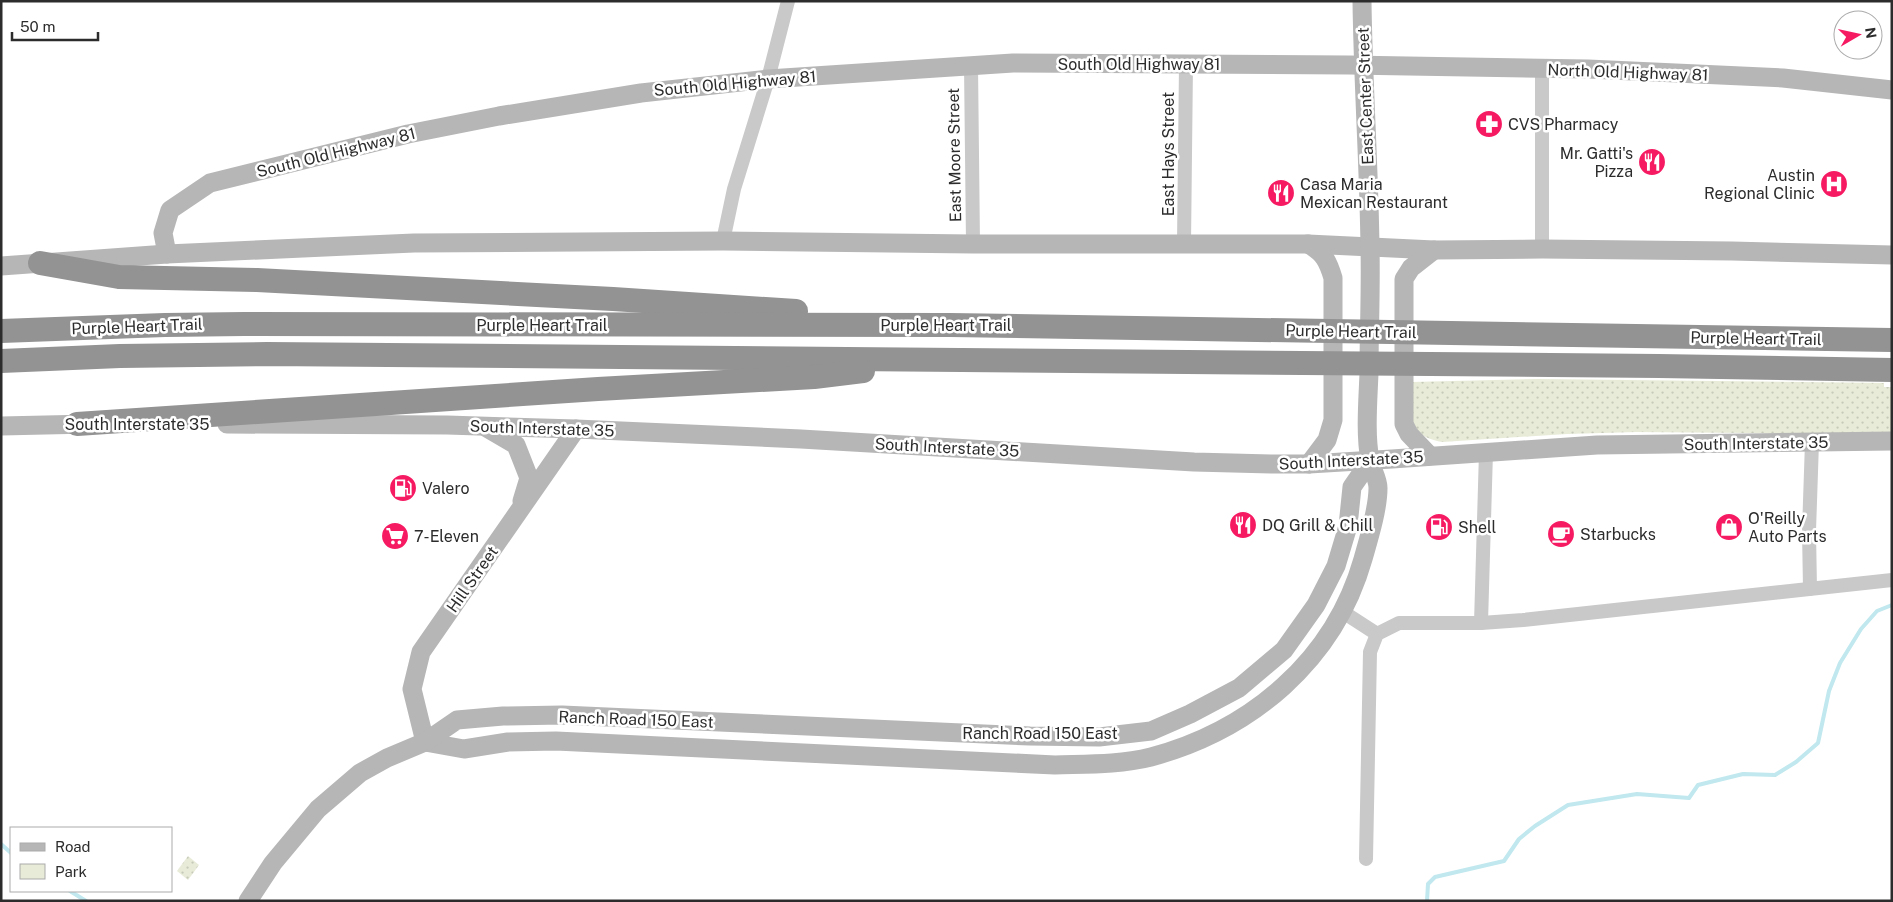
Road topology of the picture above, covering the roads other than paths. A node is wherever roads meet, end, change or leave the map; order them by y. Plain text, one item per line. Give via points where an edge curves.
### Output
1 (788, 1) edge
2 (1362, 1) edge
3 (1186, 64) junction
4 (971, 65) junction
5 (1363, 65) junction
6 (1542, 68) junction
7 (768, 79) junction
8 (1892, 90) edge
9 (723, 241) junction
10 (973, 244) junction
11 (1184, 244) junction
12 (1308, 244) junction
13 (1370, 247) junction
14 (1542, 249) junction
15 (1434, 250) junction
16 (167, 254) junction
17 (1892, 255) edge
18 (40, 263) junction
19 (1, 266) edge
20 (950, 325) junction
21 (1, 331) edge
22 (1887, 339) edge
23 (954, 360) junction
24 (1, 361) edge
25 (1892, 370) edge
26 (77, 424) junction
27 (1, 426) edge
28 (483, 426) junction
29 (576, 429) junction
30 (1892, 441) edge
31 (1812, 442) junction
32 (1486, 452) junction
33 (1430, 456) junction
34 (1370, 461) junction
35 (1309, 464) junction
36 (519, 511) junction
37 (1892, 580) edge
38 (1810, 589) junction
39 (1343, 612) junction
40 (1481, 623) junction
41 (1377, 634) junction
42 (840, 728) junction
43 (426, 742) junction
44 (838, 754) junction
45 (1366, 858) dead end
46 (249, 899) edge

1 - 7 street
2 - 5 main road, East Center Street
3 - 4 main road, South Old Highway 81
3 - 5 main road, South Old Highway 81
3 - 11 street, East Hays Street
4 - 7 main road, South Old Highway 81
4 - 10 street, East Moore Street
5 - 6 main road, North Old Highway 81
5 - 13 main road, East Center Street
6 - 8 main road, North Old Highway 81 via 1783,78
6 - 14 street
7 - 9 street via 734,189
7 - 16 main road, South Old Highway 81 via 641,93 499,116 408,134 210,183 170,210 163,233
9 - 10 main road
9 - 16 main road via 414,242
10 - 11 main road
11 - 12 main road
12 - 13 main road
12 - 35 main road via 1320,251 1333,278 1333,420 1327,440
13 - 15 main road
13 - 34 main road, East Center Street
14 - 15 main road
14 - 17 main road
15 - 33 main road via 1411,268 1404,279 1403,418 1409,434
16 - 18 main road
18 - 19 main road
18 - 20 highway via 119,277 257,280 744,306
20 - 21 highway, Purple Heart Trail via 244,324
20 - 22 highway, Purple Heart Trail
23 - 24 highway, Purple Heart Trail via 266,354
23 - 25 highway, Purple Heart Trail
23 - 26 highway via 814,378
26 - 27 main road, South Interstate 35
26 - 28 main road, South Interstate 35
28 - 29 main road, South Interstate 35
28 - 36 main road via 516,445 529,478
29 - 35 main road, South Interstate 35 via 1194,462
29 - 36 main road, Hill Street
30 - 31 main road, South Interstate 35
31 - 32 main road, South Interstate 35 via 1598,445
31 - 38 street
32 - 33 main road, South Interstate 35
32 - 40 street
33 - 34 main road, South Interstate 35
34 - 35 main road, South Interstate 35
34 - 39 main road, Ranch Road 150 East via 1378,487 1372,527
34 - 42 main road, Ranch Road 150 East via 1352,487 1348,526 1336,566 1316,605 1284,650 1240,688 1190,714 1151,731 1099,737
36 - 43 main road, Hill Street via 421,652 412,690
37 - 38 street
38 - 40 street
39 - 41 street
39 - 44 main road, Ranch Road 150 East via 1305,665 1269,699 1237,721 1203,738 1149,757 1108,764 1055,765
40 - 41 street via 1399,623
41 - 45 street via 1370,652
42 - 43 main road, Ranch Road 150 East via 562,715 502,716 457,720
42 - 44 main road
43 - 44 main road, Ranch Road 150 East via 464,749 508,742 556,741
43 - 46 main road, Ranch Road 150 East via 387,758 360,774 318,809 273,863

